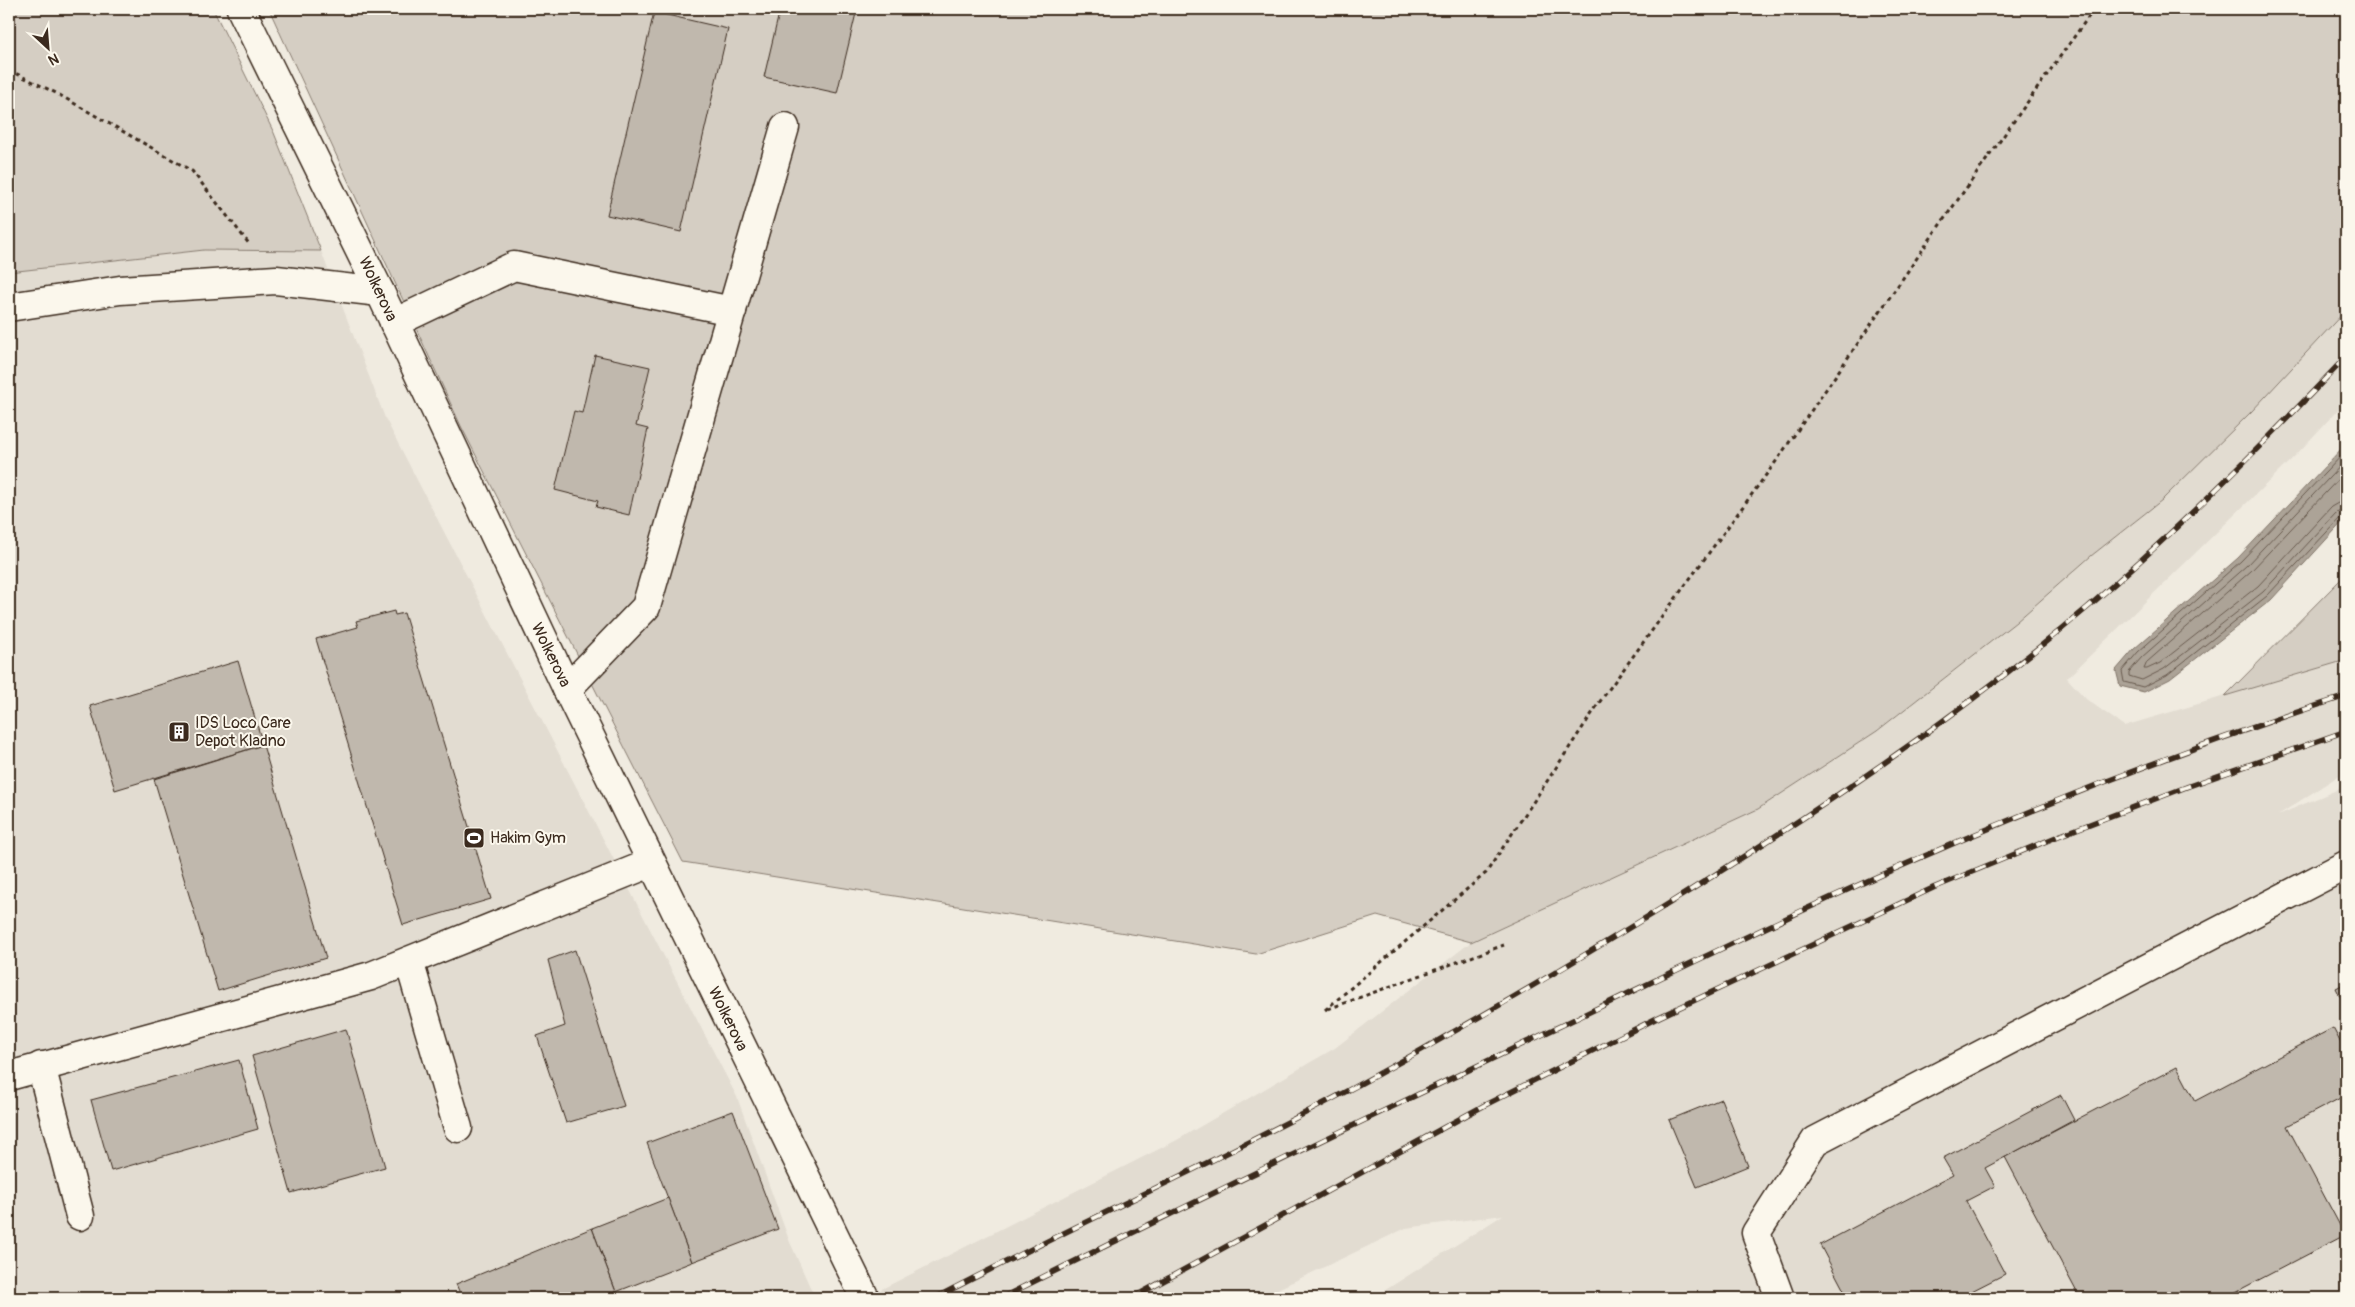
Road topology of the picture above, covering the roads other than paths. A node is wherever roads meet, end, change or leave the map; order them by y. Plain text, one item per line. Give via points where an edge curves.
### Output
1 (241, 9) edge
2 (785, 127) dead end
3 (380, 292) junction
4 (9, 307) edge
5 (732, 311) junction
6 (394, 323) junction
7 (567, 689) junction
8 (651, 863) junction
9 (2346, 865) edge
10 (409, 962) junction
11 (18, 1067) edge
12 (458, 1128) dead end
13 (80, 1216) dead end
14 (865, 1298) edge
15 (1780, 1298) edge

1 - 3 main road, Wolkerova
2 - 5 main road
3 - 4 main road via 276,280 120,290
3 - 6 main road, Wolkerova
5 - 6 main road via 514,266
5 - 7 main road via 646,607
6 - 7 main road, Wolkerova
7 - 8 main road, Wolkerova
8 - 10 main road
8 - 14 main road, Wolkerova
9 - 15 main road via 1815,1141 1756,1233
10 - 11 main road via 371,976
10 - 12 main road
11 - 13 main road

